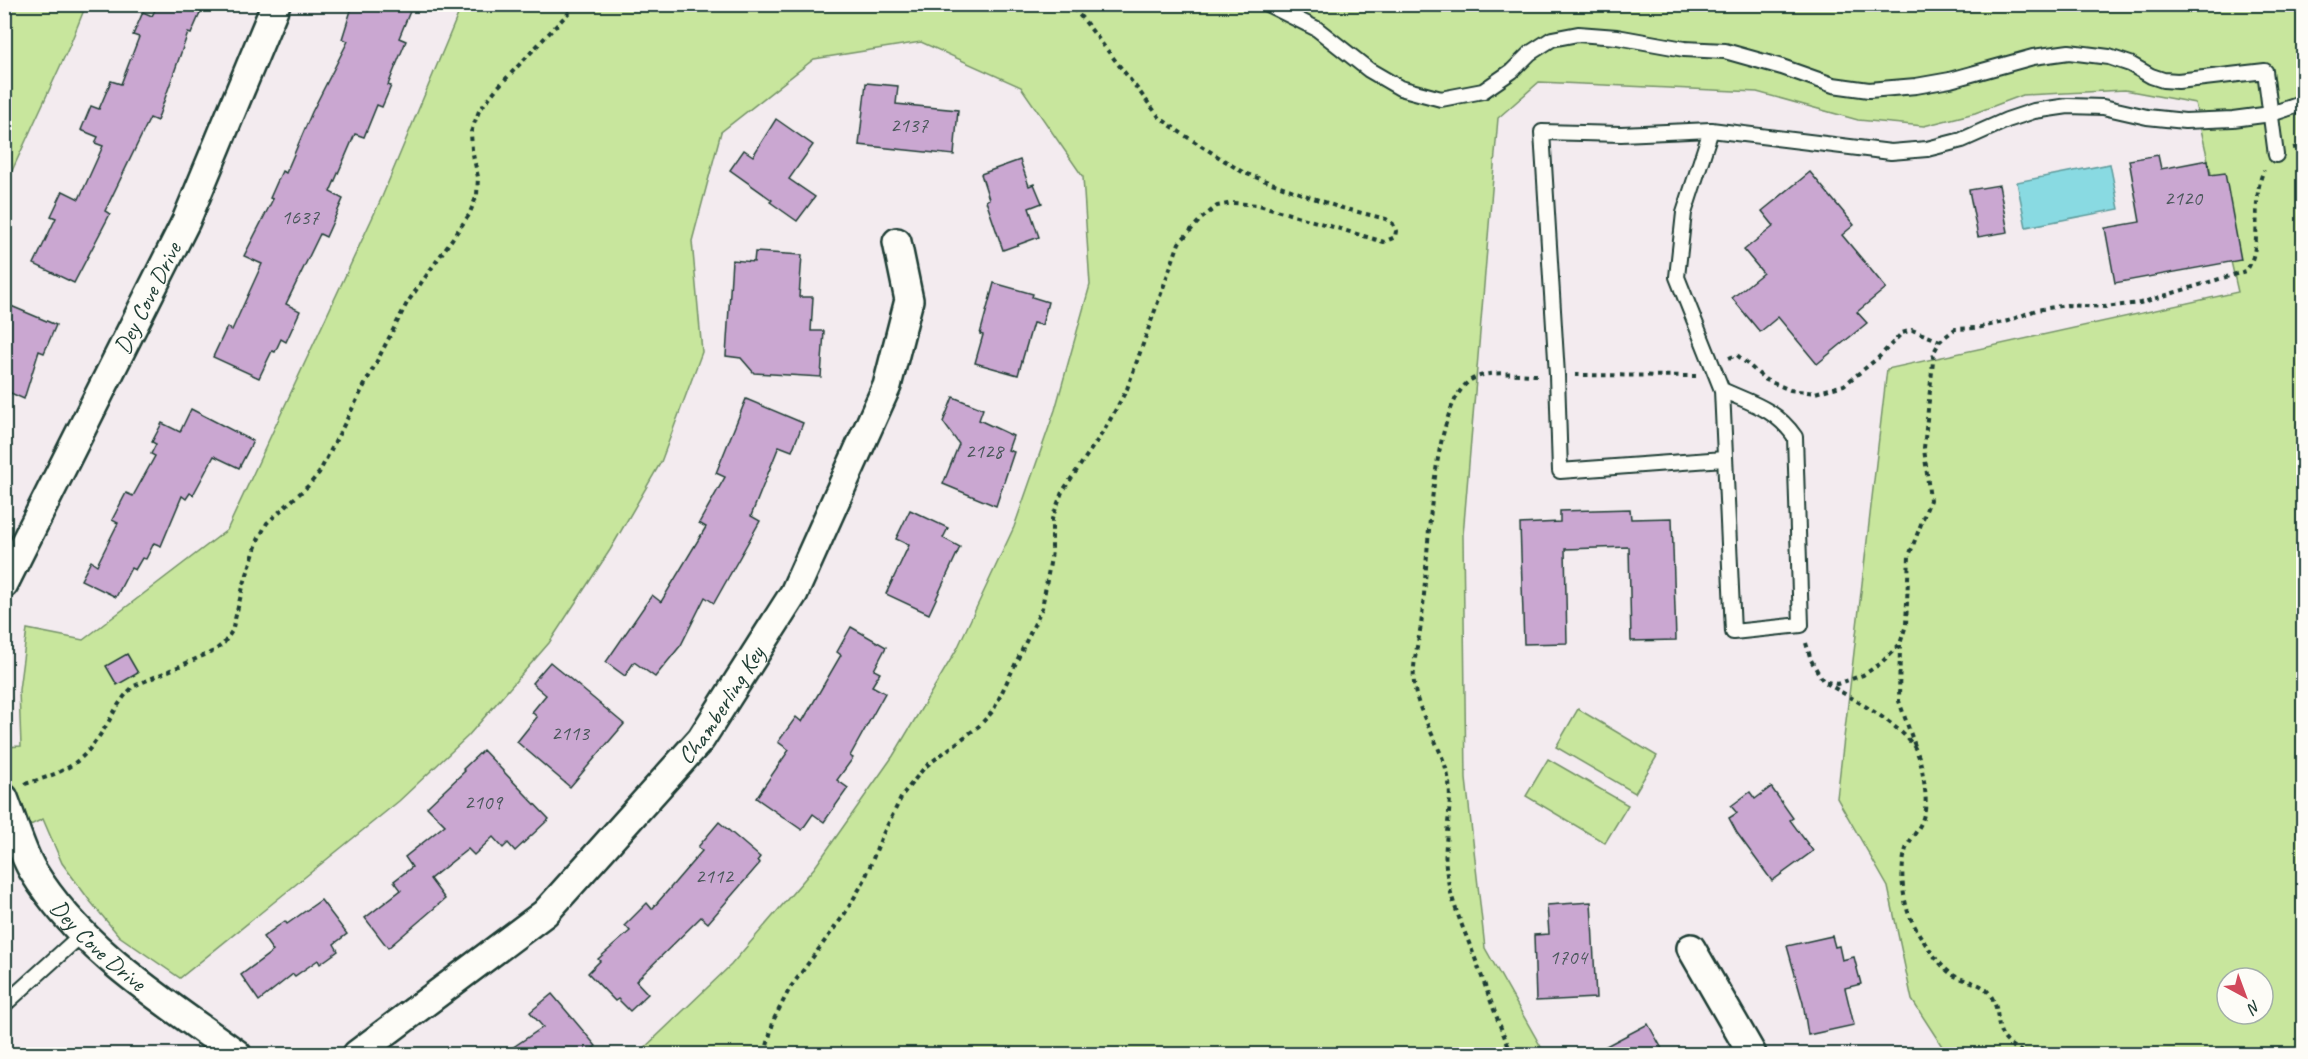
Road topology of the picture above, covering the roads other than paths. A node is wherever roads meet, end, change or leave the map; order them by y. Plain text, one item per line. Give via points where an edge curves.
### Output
1 (276, 4) edge
2 (1267, 4) edge
3 (2304, 103) edge
4 (2271, 114) junction
5 (1711, 130) junction
6 (2276, 155) road end
7 (897, 242) dead end
8 (1722, 390) junction
9 (1724, 459) junction
10 (4, 584) edge
11 (14, 791) edge
12 (81, 935) junction
13 (1691, 948) dead end
14 (4, 1005) edge
15 (237, 1054) edge
16 (357, 1054) edge
17 (1752, 1054) edge

1 - 10 street, Dey Cove Drive via 186,221
2 - 4 lane via 1317,30 1369,70 1400,88 1441,99 1483,92 1552,39 1578,34 1725,51 1833,85 1869,90 1950,80 2033,57 2069,52 2109,57 2163,80 2265,71
3 - 4 lane
4 - 5 lane via 2185,121 2103,107 2068,106 2034,111 1962,140 1892,152
4 - 6 lane
5 - 8 lane via 1684,213 1677,277
5 - 9 lane via 1542,132 1560,471
7 - 16 street, Chamberling Key via 909,300 887,386 794,593 701,739 545,913
8 - 9 lane
8 - 9 lane via 1771,411 1795,437 1801,625 1733,632
11 - 12 street, Dey Cove Drive via 33,870
12 - 14 lane
12 - 15 street, Dey Cove Drive via 115,965
13 - 17 street

